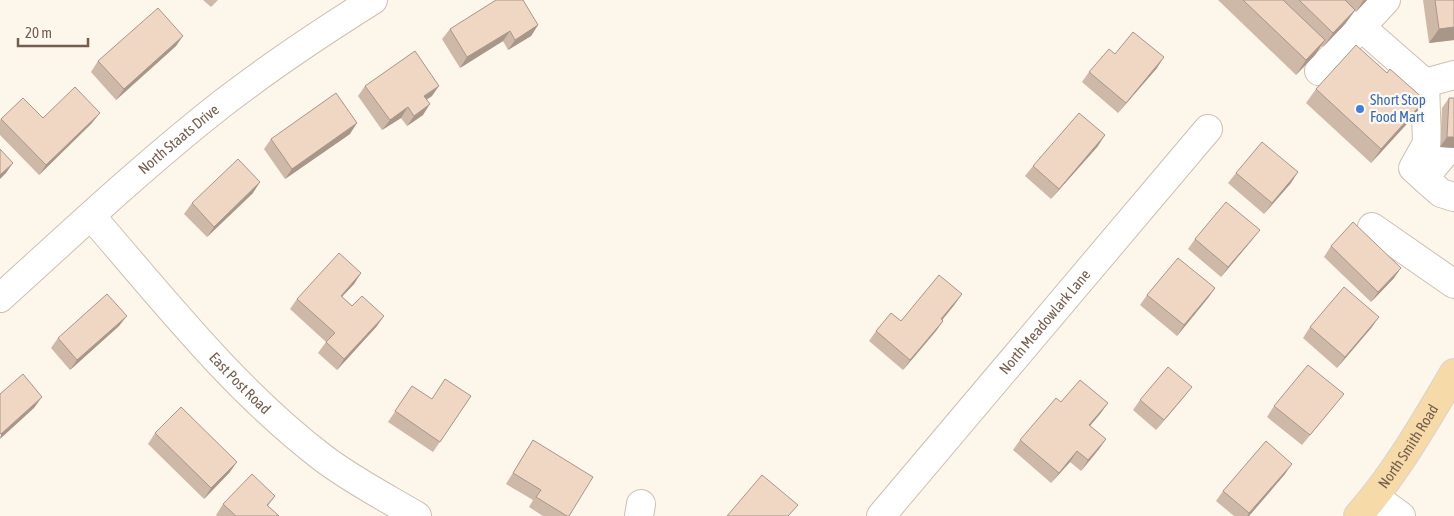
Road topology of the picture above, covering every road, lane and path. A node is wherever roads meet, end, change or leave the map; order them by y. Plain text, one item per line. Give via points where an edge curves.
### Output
1 (373, 0) edge
2 (1332, 0) edge
3 (1386, 0) edge
4 (1362, 27) junction
5 (1321, 59) edge
6 (1441, 78) edge
7 (1449, 108) edge
8 (1208, 129) dead end
9 (1449, 148) edge
10 (1424, 178) junction
11 (1454, 197) edge
12 (91, 216) junction
13 (1372, 227) dead end
14 (1454, 284) edge
15 (0, 298) edge
16 (1454, 373) edge
17 (1366, 507) edge
18 (417, 516) edge
19 (881, 516) edge
20 (1401, 516) edge

1 - 12 street, North Staats Drive via 224,103
2 - 4 street
3 - 4 street
4 - 5 street
4 - 6 street
6 - 7 street
6 - 10 street via 1427,143 1413,168
8 - 19 street, North Meadowlark Lane
9 - 10 street
10 - 11 street via 1441,193
12 - 15 street, North Staats Drive
12 - 18 street, East Post Road via 219,362 290,431 344,473
13 - 14 street
16 - 17 main road, North Smith Road via 1423,425
17 - 20 street

